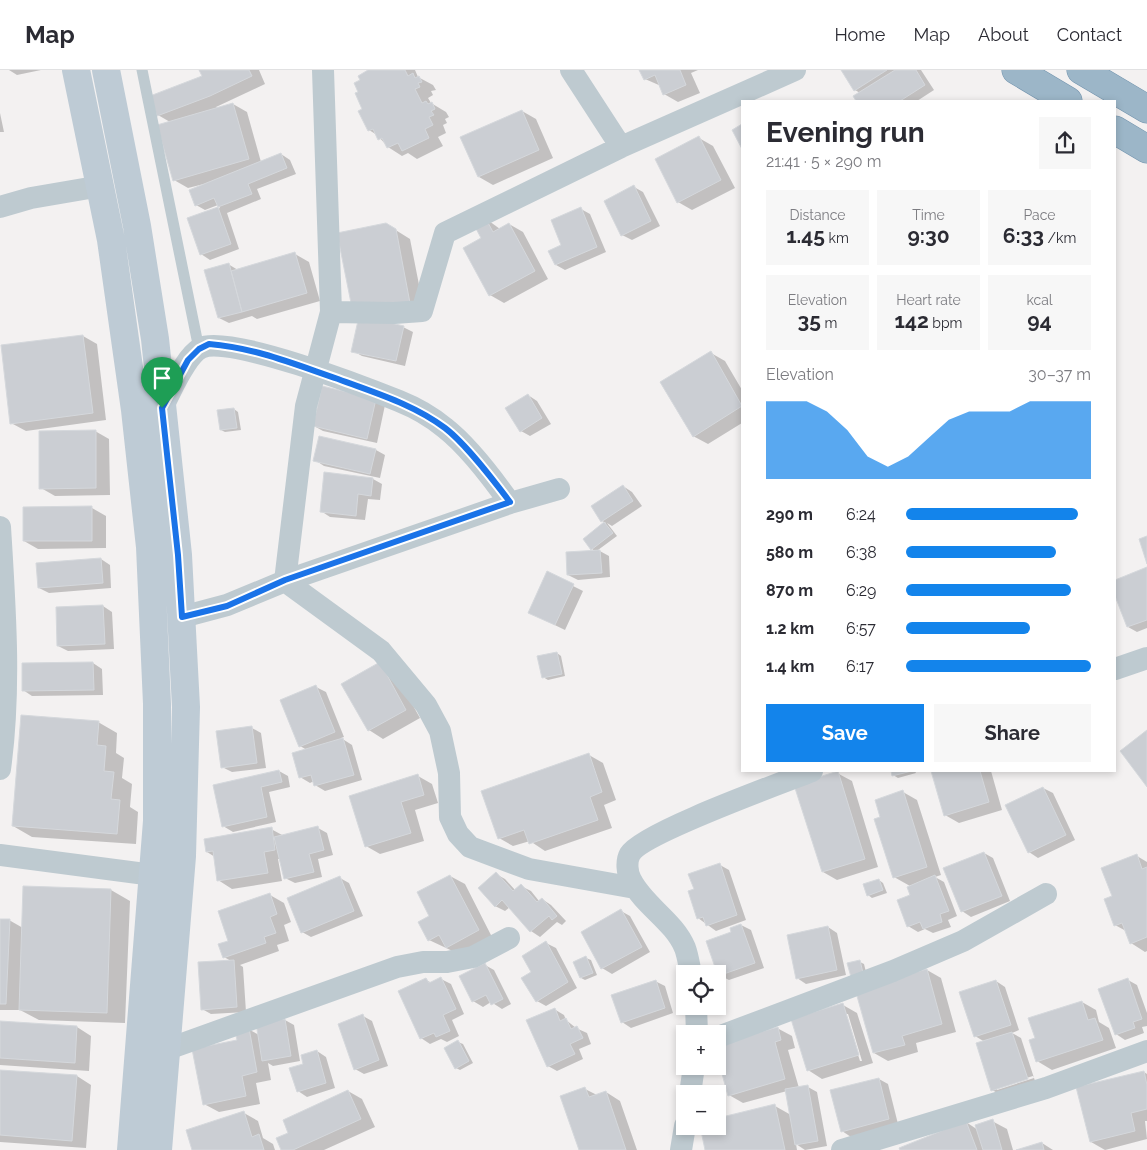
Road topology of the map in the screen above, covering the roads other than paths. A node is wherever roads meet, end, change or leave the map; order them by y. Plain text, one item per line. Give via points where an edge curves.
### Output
1 (76, 70) edge
2 (106, 70) edge
3 (142, 70) edge
4 (323, 70) edge
5 (571, 70) edge
6 (795, 70) edge
7 (1016, 70) edge
8 (1081, 70) edge
9 (1066, 100) edge
10 (1147, 109) edge
11 (1116, 131) edge
12 (621, 147) junction
13 (1147, 149) edge
14 (101, 186) junction
15 (0, 207) edge
16 (331, 312) junction
17 (199, 349) junction
18 (314, 371) junction
19 (162, 408) junction
20 (559, 489) dead end
21 (510, 502) junction
22 (0, 527) edge
23 (285, 580) junction
24 (182, 617) junction
25 (1147, 658) edge
26 (1116, 669) edge
27 (0, 770) edge
28 (809, 772) edge
29 (0, 855) edge
30 (153, 875) junction
31 (635, 888) junction
32 (1046, 894) dead end
33 (509, 938) dead end
34 (689, 965) edge
35 (726, 1034) edge
36 (168, 1048) junction
37 (1147, 1050) edge
38 (684, 1135) edge
39 (131, 1150) edge
40 (158, 1150) edge
41 (681, 1150) edge
42 (842, 1150) edge

1 - 14 main road
2 - 19 main road via 137,226 155,338
3 - 17 lane
4 - 16 street
5 - 12 street
6 - 12 street
7 - 9 highway
8 - 10 highway
11 - 13 highway
12 - 16 street via 445,233 422,311
14 - 15 street via 31,198
14 - 30 main road via 135,410 150,547 157,704 157,821
16 - 18 street
17 - 18 street via 209,344 240,347
17 - 19 street via 188,360
18 - 21 street via 401,402 446,428
18 - 23 street via 301,443
19 - 24 main road
20 - 21 street
21 - 23 street
22 - 27 street via 7,630 6,728
23 - 24 street via 227,606
23 - 31 street via 381,651 426,705 440,731 449,773 450,816 458,834 470,848 529,869
24 - 36 main road via 186,707 182,856
25 - 26 street
28 - 31 street via 691,819 640,845 630,854 627,864
29 - 30 street
30 - 39 main road
31 - 34 street via 674,931
32 - 35 street via 963,941 884,975
33 - 36 street via 473,957 397,967
36 - 40 main road
37 - 42 street via 1046,1088
38 - 41 street

